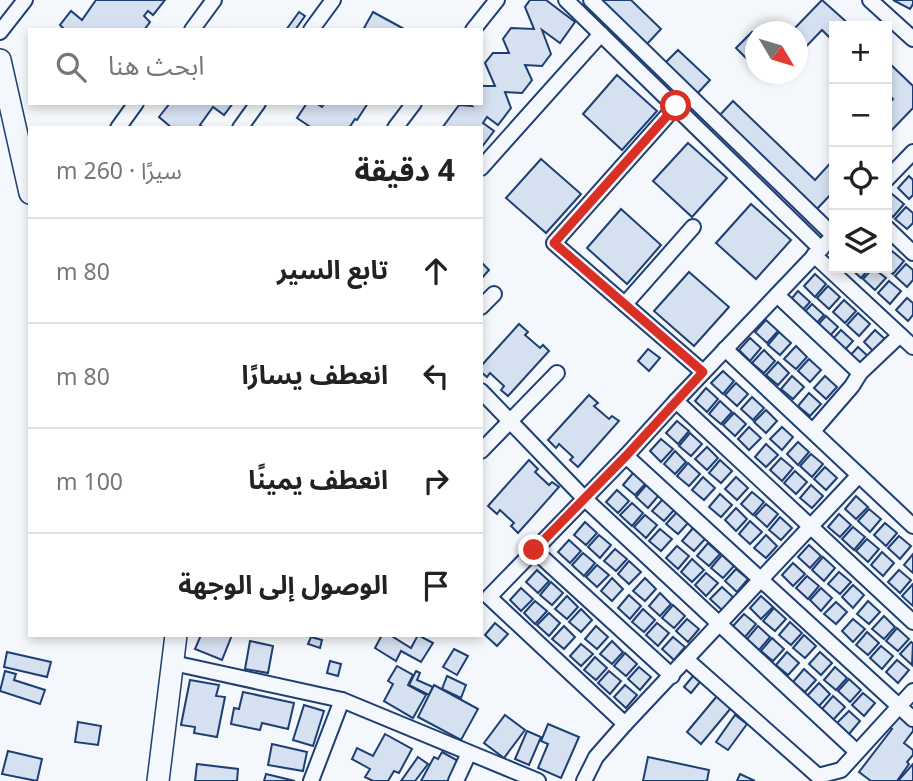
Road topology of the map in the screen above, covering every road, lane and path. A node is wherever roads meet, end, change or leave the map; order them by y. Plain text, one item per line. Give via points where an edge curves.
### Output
1 (25, 0) edge
2 (214, 0) edge
3 (333, 0) edge
4 (497, 0) edge
5 (566, 0) edge
6 (591, 0) edge
7 (870, 0) edge
8 (193, 28) edge
9 (312, 28) edge
10 (475, 28) edge
11 (0, 33) edge
12 (601, 34) junction
13 (913, 39) edge
14 (0, 60) edge
15 (135, 105) edge
16 (257, 105) edge
17 (412, 105) edge
18 (676, 106) junction
19 (119, 126) edge
20 (241, 126) edge
21 (397, 126) edge
22 (913, 153) edge
23 (483, 166) edge
24 (892, 174) edge
25 (28, 184) edge
26 (693, 228) dead end
27 (829, 230) edge
28 (892, 233) edge
29 (829, 240) edge
30 (818, 252) junction
31 (913, 253) edge
32 (494, 294) dead end
33 (777, 295) junction
34 (625, 304) junction
35 (483, 305) edge
36 (901, 335) junction
37 (913, 347) edge
38 (725, 349) junction
39 (703, 372) junction
40 (557, 373) dead end
41 (860, 373) junction
42 (483, 393) edge
43 (676, 401) junction
44 (510, 419) junction
45 (813, 431) junction
46 (483, 449) edge
47 (626, 456) junction
48 (859, 475) junction
49 (584, 498) junction
50 (910, 517) edge
51 (810, 527) junction
52 (534, 550) junction
53 (762, 579) junction
54 (485, 598) edge
55 (913, 622) edge
56 (720, 624) junction
57 (176, 637) edge
58 (687, 660) junction
59 (173, 663) junction
60 (672, 676) junction
61 (913, 691) edge
62 (342, 700) junction
63 (900, 706) junction
64 (913, 719) edge
65 (625, 724) junction
66 (857, 752) junction
67 (469, 753) junction
68 (158, 781) edge
69 (311, 781) edge
70 (456, 781) edge
71 (538, 781) edge
72 (584, 781) edge

1 - 11 street
2 - 8 street
3 - 9 street
4 - 10 street
5 - 12 street
6 - 27 street
7 - 13 street
12 - 18 street
12 - 23 street
14 - 25 main road
15 - 19 street
16 - 20 street
17 - 21 street
18 - 30 street
18 - 34 street via 554,243
22 - 24 street
26 - 34 street
28 - 31 street
29 - 30 street
30 - 33 street
30 - 36 street
32 - 35 street
33 - 38 street
33 - 41 street
34 - 39 street
36 - 37 street
36 - 41 street
38 - 39 street
38 - 45 street
39 - 43 street
40 - 44 street
41 - 45 street
42 - 44 street
43 - 47 street
43 - 51 street
44 - 46 street
44 - 49 street
45 - 48 street
47 - 49 street
47 - 53 street
48 - 50 street
48 - 51 street
49 - 52 street
49 - 56 street
51 - 53 street
51 - 55 street
52 - 54 street
52 - 60 street
53 - 56 street
53 - 63 street
54 - 65 street
56 - 58 street
56 - 66 street
57 - 59 main road
58 - 60 street
58 - 66 street via 818,776 841,770
59 - 62 street
59 - 68 main road
60 - 65 street
61 - 63 street
62 - 67 street
62 - 69 street
63 - 64 street
63 - 66 street
65 - 72 street via 596,757
67 - 70 street
67 - 71 street

